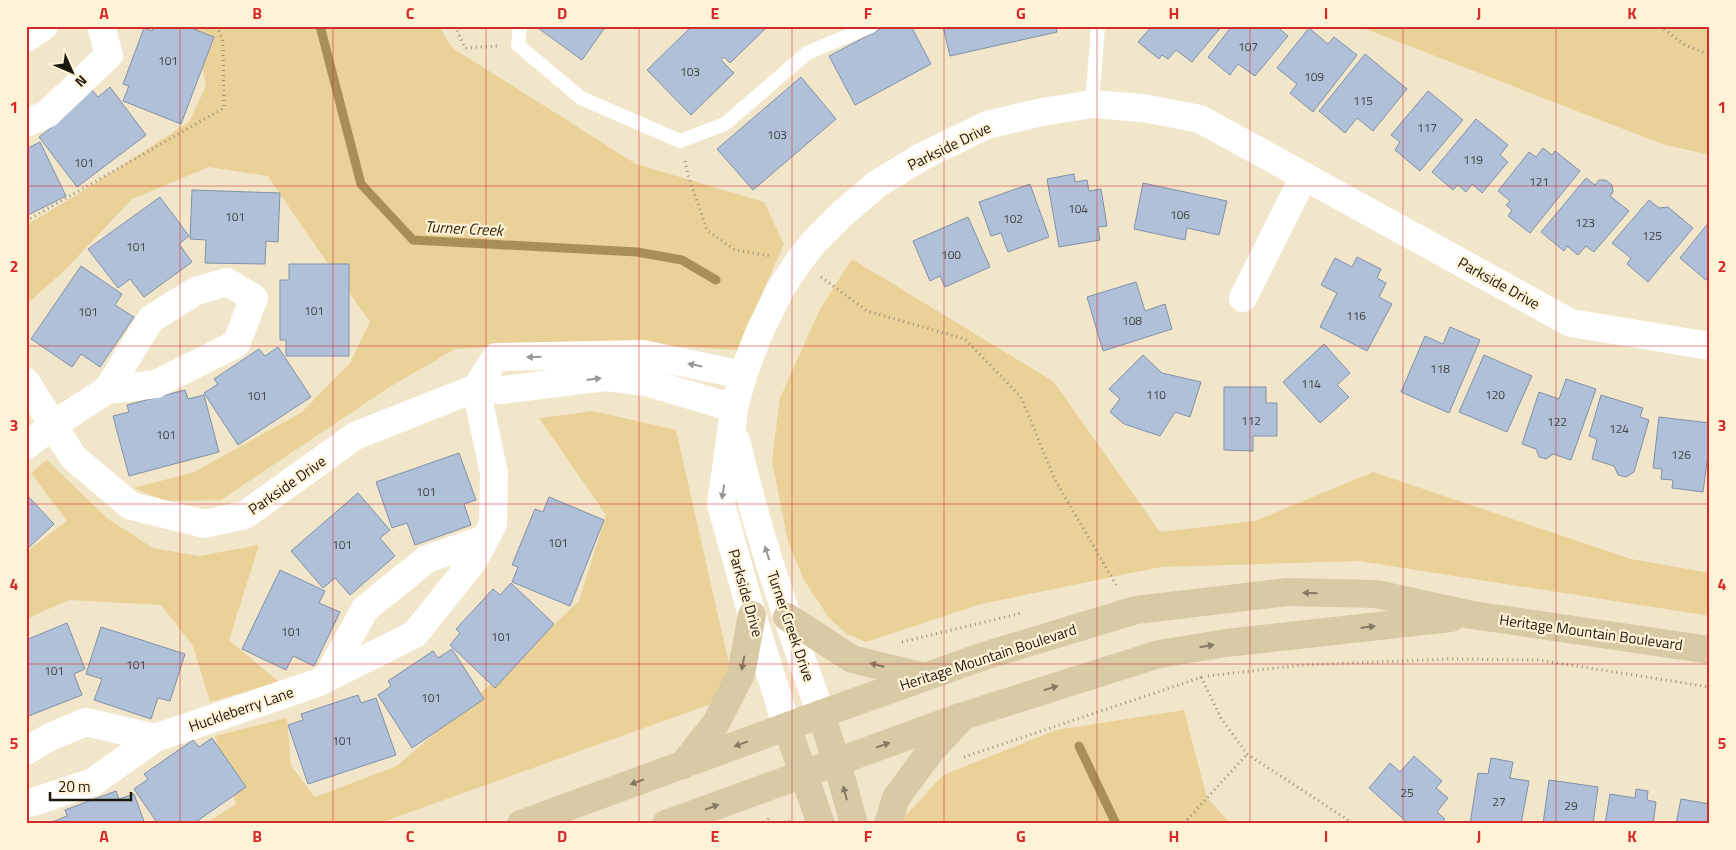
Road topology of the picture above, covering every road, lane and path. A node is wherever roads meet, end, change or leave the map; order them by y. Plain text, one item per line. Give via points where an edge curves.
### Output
1 (44, 26) edge
2 (100, 26) edge
3 (217, 26) edge
4 (454, 26) edge
5 (520, 26) edge
6 (870, 26) edge
7 (1098, 26) edge
8 (1660, 26) edge
9 (26, 38) edge
10 (518, 45) junction
11 (1710, 55) edge
12 (1092, 104) junction
13 (26, 123) edge
14 (680, 141) junction
15 (1304, 176) junction
16 (26, 221) edge
17 (799, 260) junction
18 (1243, 298) dead end
19 (1710, 346) edge
20 (743, 374) junction
21 (26, 382) edge
22 (476, 388) junction
23 (107, 390) junction
24 (733, 417) junction
25 (53, 425) junction
26 (26, 446) edge
27 (484, 539) junction
28 (1109, 592) dead end
29 (1025, 612) dead end
30 (752, 615) junction
31 (1472, 615) junction
32 (787, 616) junction
33 (894, 644) dead end
34 (1710, 650) edge
35 (925, 677) junction
36 (1201, 677) junction
37 (327, 678) junction
38 (1710, 687) edge
39 (821, 714) junction
40 (962, 716) junction
41 (787, 727) junction
42 (155, 738) junction
43 (26, 751) edge
44 (1248, 754) junction
45 (960, 758) dead end
46 (837, 762) junction
47 (683, 765) junction
48 (804, 774) junction
49 (26, 802) edge
50 (521, 824) edge
51 (666, 824) edge
52 (821, 824) edge
53 (854, 824) edge
54 (888, 824) edge
55 (1191, 824) edge
56 (1354, 824) edge

1 - 9 street
2 - 13 street via 109,55 47,114
3 - 16 path via 223,42 224,108
4 - 10 path via 465,48
5 - 10 lane
6 - 14 lane via 808,53 726,124
7 - 12 lane
8 - 11 path via 1685,45
10 - 14 lane via 581,98
12 - 15 street, Parkside Drive via 1143,108 1200,119
12 - 17 street, Parkside Drive via 987,125 923,156 877,184 835,221
14 - 17 path via 707,230 735,250
15 - 18 street
15 - 19 street, Parkside Drive via 1571,323
17 - 20 street, Parkside Drive via 766,318
17 - 28 path via 867,311 966,339 1021,397 1055,480 1119,590
20 -> 22 street via 643,354 496,357
20 - 24 street, Parkside Drive
21 - 25 street, Parkside Drive
22 -> 24 street, Parkside Drive via 502,390 606,377 646,382
22 - 25 street, Parkside Drive via 355,436 245,515 204,524 131,506 73,457
22 - 27 street, Huckleberry Lane via 494,473 492,524
23 - 23 street via 156,384 236,344 254,298 227,282 196,291 151,319
23 - 25 street
24 -> 30 street, Parkside Drive via 721,504
32 -> 24 street, Turner Creek Drive via 749,496
25 - 26 street
27 - 37 street, Huckleberry Lane via 474,560 414,634
27 - 37 street via 428,559 365,609
29 - 33 path
30 - 41 street, Parkside Drive
30 -> 47 main road via 741,674 716,723
31 - 34 main road, Heritage Mountain Boulevard
31 -> 35 main road, Heritage Mountain Boulevard via 1376,594 1288,592 1136,610
40 -> 31 main road, Heritage Mountain Boulevard via 1159,654 1226,643
35 -> 32 main road via 852,659
32 - 39 street, Turner Creek Drive
35 - 39 main road, Heritage Mountain Boulevard
36 - 38 path via 1302,665 1450,659 1538,660
36 - 44 path via 1221,718
36 - 45 path
37 - 42 street, Huckleberry Lane
39 - 41 main road, Heritage Mountain Boulevard
39 - 46 main road, Turner Creek Drive
46 -> 40 main road, Heritage Mountain Boulevard
40 - 54 main road via 896,798
41 -> 47 main road, Heritage Mountain Boulevard
41 - 48 main road, Parkside Drive
42 - 43 street via 86,722
42 - 49 street, Huckleberry Lane via 93,782
44 - 55 path via 1188,819
44 - 56 path
46 - 48 main road, Heritage Mountain Boulevard
53 -> 46 main road, Turner Creek Drive
47 -> 50 main road, Heritage Mountain Boulevard
51 -> 48 main road, Heritage Mountain Boulevard
48 - 52 main road

